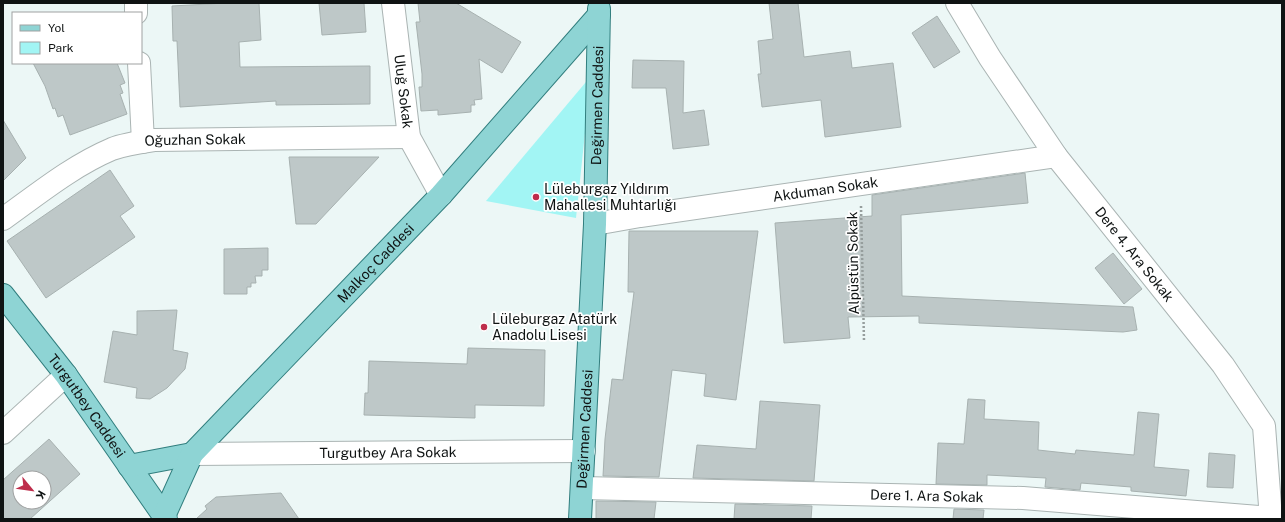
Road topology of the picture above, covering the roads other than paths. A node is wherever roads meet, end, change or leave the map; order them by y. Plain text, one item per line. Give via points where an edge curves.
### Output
1 (393, 3) edge
2 (957, 3) edge
3 (599, 9) edge
4 (139, 64) edge
5 (409, 136) junction
6 (143, 142) junction
7 (1056, 156) junction
8 (441, 196) junction
9 (3, 219) edge
10 (594, 224) junction
11 (3, 295) edge
12 (66, 375) junction
13 (3, 433) edge
14 (584, 451) junction
15 (192, 454) junction
16 (129, 466) junction
17 (582, 488) junction
18 (165, 517) edge
19 (1271, 518) edge
20 (580, 519) edge

1 - 5 street, Uluğ Sokak
2 - 7 street, Dere 4. Ara Sokak via 990,58
3 - 8 main road, Malkoç Caddesi
3 - 10 main road, Değirmen Caddesi
4 - 6 street
5 - 6 street, Oğuzhan Sokak
5 - 8 street, Uluğ Sokak
6 - 9 street, Oğuzhan Sokak via 113,149 90,160
7 - 10 street, Akduman Sokak
7 - 19 street, Dere 4. Ara Sokak via 1223,365 1264,426
8 - 15 main road, Malkoç Caddesi
10 - 14 main road, Değirmen Caddesi
11 - 12 main road, Turgutbey Caddesi
12 - 13 street
12 - 16 main road, Turgutbey Caddesi
14 - 15 street, Turgutbey Ara Sokak
14 - 17 main road, Değirmen Caddesi
15 - 16 main road
15 - 18 main road, Malkoç Caddesi
16 - 18 main road, Turgutbey Caddesi
17 - 19 street, Dere 1. Ara Sokak via 1023,498
17 - 20 main road, Değirmen Caddesi

